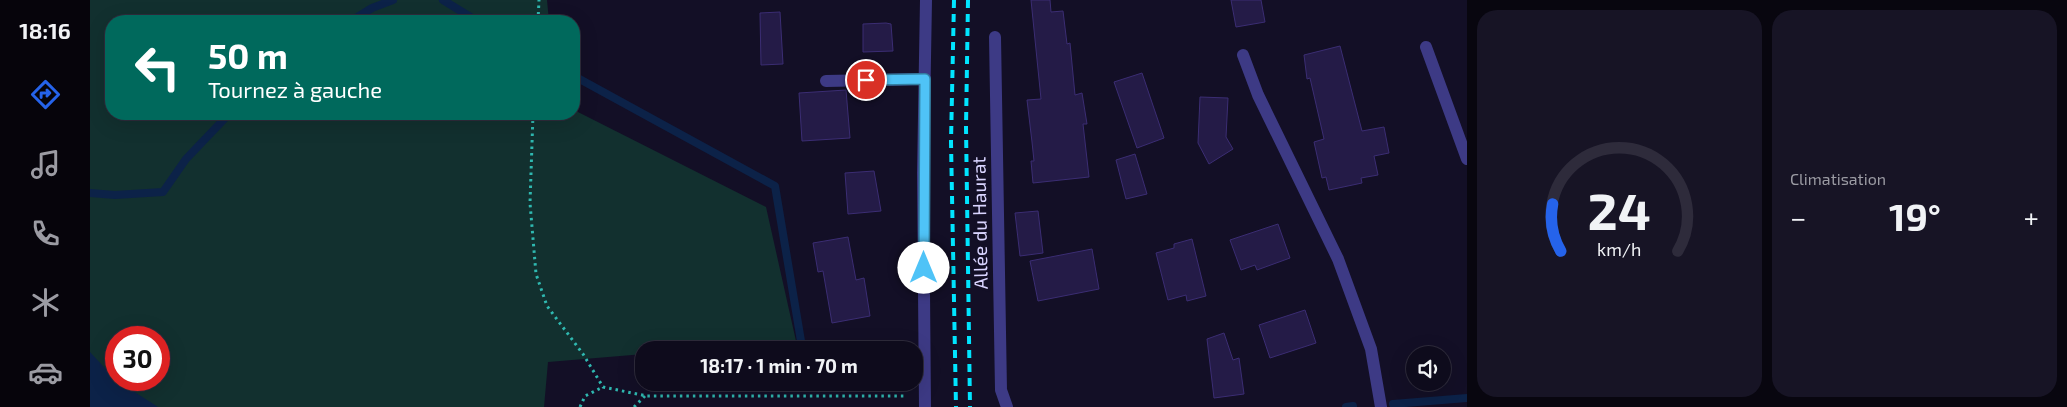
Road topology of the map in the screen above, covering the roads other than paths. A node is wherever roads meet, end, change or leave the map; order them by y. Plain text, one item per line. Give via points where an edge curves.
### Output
1 (926, 0) edge
2 (995, 37) dead end
3 (1426, 47) dead end
4 (1243, 55) dead end
5 (925, 79) junction
6 (826, 81) dead end
7 (1467, 159) edge
8 (925, 404) edge
9 (1007, 407) edge
10 (1381, 407) edge

1 - 5 street
2 - 9 street, Allée du Haurat via 1001,390
3 - 7 street
4 - 10 street via 1258,95 1338,259 1371,349
5 - 6 street
5 - 8 street

